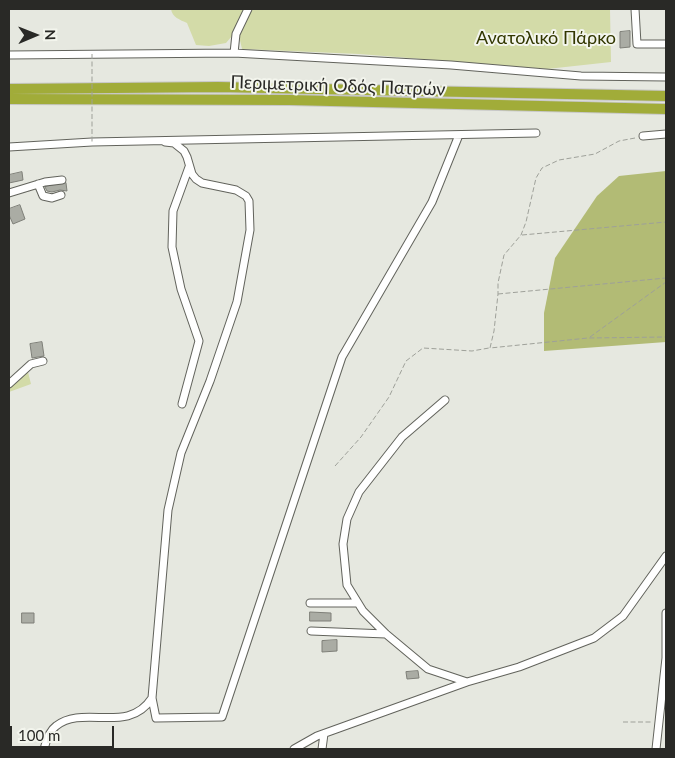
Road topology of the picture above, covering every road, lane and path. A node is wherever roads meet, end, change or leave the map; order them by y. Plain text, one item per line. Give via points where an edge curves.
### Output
1 (248, 9) edge
2 (635, 9) edge
3 (666, 44) edge
4 (92, 54) junction
5 (234, 54) junction
6 (9, 55) edge
7 (666, 76) edge
8 (9, 89) edge
9 (666, 96) edge
10 (9, 99) edge
11 (666, 109) edge
12 (536, 133) dead end
13 (666, 134) edge
14 (459, 135) junction
15 (644, 136) joint
16 (92, 142) junction
17 (165, 142) junction
18 (9, 147) edge
19 (190, 167) junction
20 (62, 180) dead end
21 (38, 184) junction
22 (9, 193) edge
23 (60, 195) dead end
24 (666, 222) edge
25 (521, 235) junction
26 (666, 278) edge
27 (666, 282) edge
28 (498, 294) junction
29 (666, 337) edge
30 (588, 338) junction
31 (490, 348) junction
32 (43, 361) dead end
33 (9, 384) edge
34 (445, 400) dead end
35 (182, 404) dead end
36 (336, 466) dead end
37 (666, 556) edge
38 (310, 603) dead end
39 (358, 603) junction
40 (666, 613) edge
41 (311, 631) dead end
42 (386, 634) junction
43 (468, 682) junction
44 (152, 698) junction
45 (623, 722) dead end
46 (659, 722) junction
47 (324, 734) junction
48 (44, 749) edge
49 (294, 749) edge
50 (322, 749) edge
51 (656, 749) edge

1 - 5 street via 236,34
2 - 3 street via 637,44
4 - 5 street
4 - 6 street
4 - 16 path, bridge
5 - 7 street via 452,64 581,76
8 - 9 highway, Περιμετρική Οδός Πατρών via 218,87
10 - 11 highway, Περιμετρική Οδός Πατρών via 289,100
12 - 14 street
13 - 15 street
14 - 17 street
14 - 44 street via 432,202 342,356 222,718 156,718
15 - 25 path via 619,141 595,154 559,160 542,168 536,178
16 - 17 street
16 - 18 street
17 - 19 street via 180,147
19 - 35 street via 173,211 172,247 181,288 199,341
19 - 44 street via 202,183 236,190 246,196 250,230 237,302 210,382 181,453 168,510
20 - 21 street
21 - 22 street
21 - 23 street via 43,196 52,198
24 - 25 path
25 - 28 path via 504,255
26 - 28 path
27 - 30 path
28 - 31 path
29 - 30 path
30 - 31 path
31 - 36 path via 472,351 423,348 406,361 389,397
32 - 33 street via 31,364
34 - 39 street via 402,437 359,492 347,519 343,544 347,585
37 - 43 street via 623,616 594,638
38 - 39 street
39 - 42 street
40 - 46 street via 666,658
41 - 42 street
42 - 43 street via 428,669
43 - 47 street
44 - 48 street via 136,714 65,721 55,726
45 - 46 path
46 - 51 street
47 - 49 street
47 - 50 street

